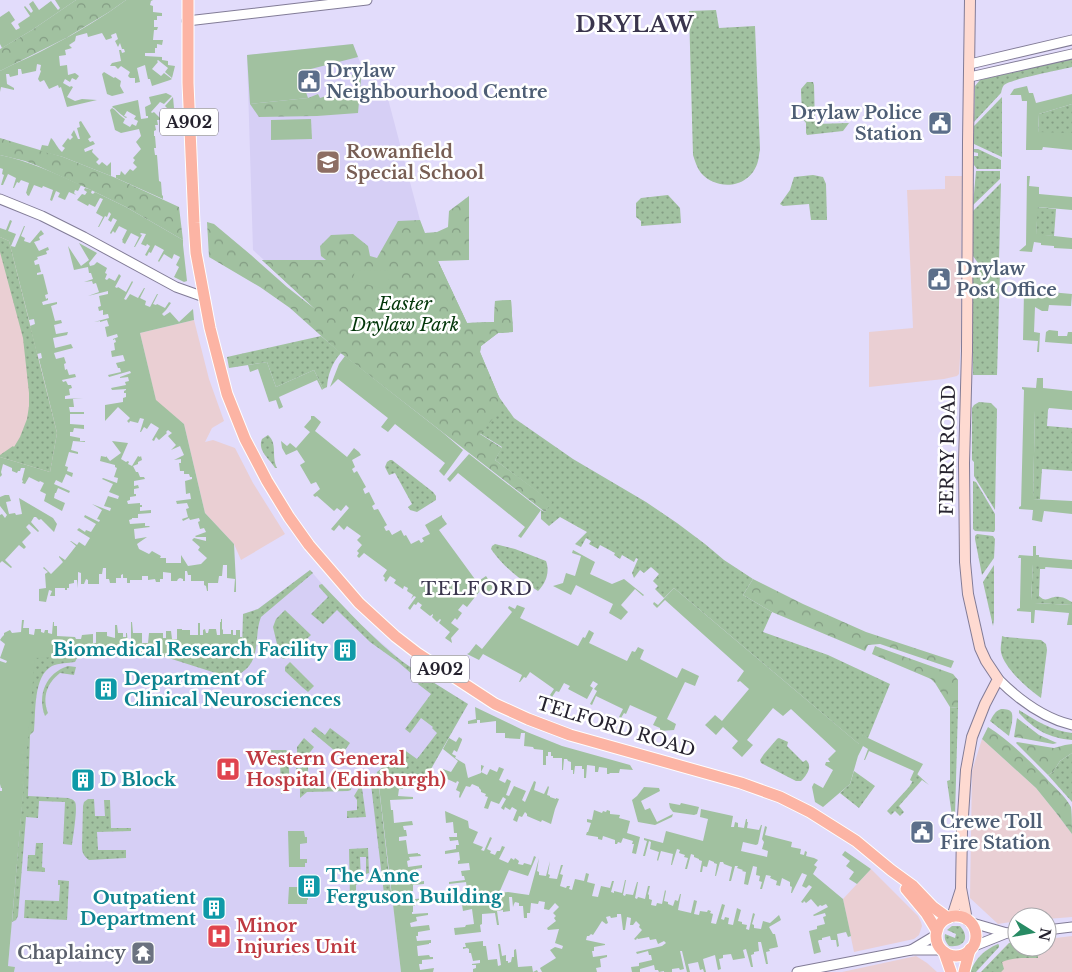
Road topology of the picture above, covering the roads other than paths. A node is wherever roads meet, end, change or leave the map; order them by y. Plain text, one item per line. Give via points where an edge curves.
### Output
1 (188, 0) edge
2 (367, 0) edge
3 (970, 0) edge
4 (187, 20) junction
5 (1072, 40) edge
6 (1072, 54) edge
7 (970, 64) junction
8 (970, 78) junction
9 (0, 199) edge
10 (204, 297) junction
11 (998, 679) junction
12 (1072, 725) edge
13 (890, 870) junction
14 (961, 888) junction
15 (950, 917) junction
16 (968, 921) junction
17 (1072, 927) edge
18 (1057, 929) edge
19 (936, 933) junction
20 (1007, 933) joint
21 (971, 948) junction
22 (911, 950) junction
23 (943, 951) junction
24 (797, 972) edge
25 (951, 972) edge
26 (964, 972) edge

1 - 4 main road, TELFORD ROAD / A902
2 - 4 street
3 - 7 main road, FERRY ROAD
4 - 10 main road, TELFORD ROAD / A902 via 194,223
5 - 7 street
6 - 8 street
7 - 8 main road, FERRY ROAD
8 - 11 main road, FERRY ROAD via 965,562 968,594 980,648
9 - 10 street via 60,225 176,288
10 - 13 main road, TELFORD ROAD / A902 via 227,394 267,481 313,550 359,603 395,636 495,704 528,719 570,735 780,797 856,840
11 - 12 street via 1037,711
11 - 14 main road via 972,737 966,770
13 - 15 main road, TELFORD ROAD via 913,886 933,907
13 - 19 main road, TELFORD ROAD via 926,913
14 - 15 main road
14 - 16 main road
15 - 16 main road
15 - 19 main road via 941,923
16 - 20 street
16 - 21 main road via 975,934
17 - 18 street
19 - 22 street
19 - 23 main road
20 - 21 street
21 - 23 main road via 958,955
21 - 26 main road
22 - 23 street
22 - 24 street
23 - 25 main road

